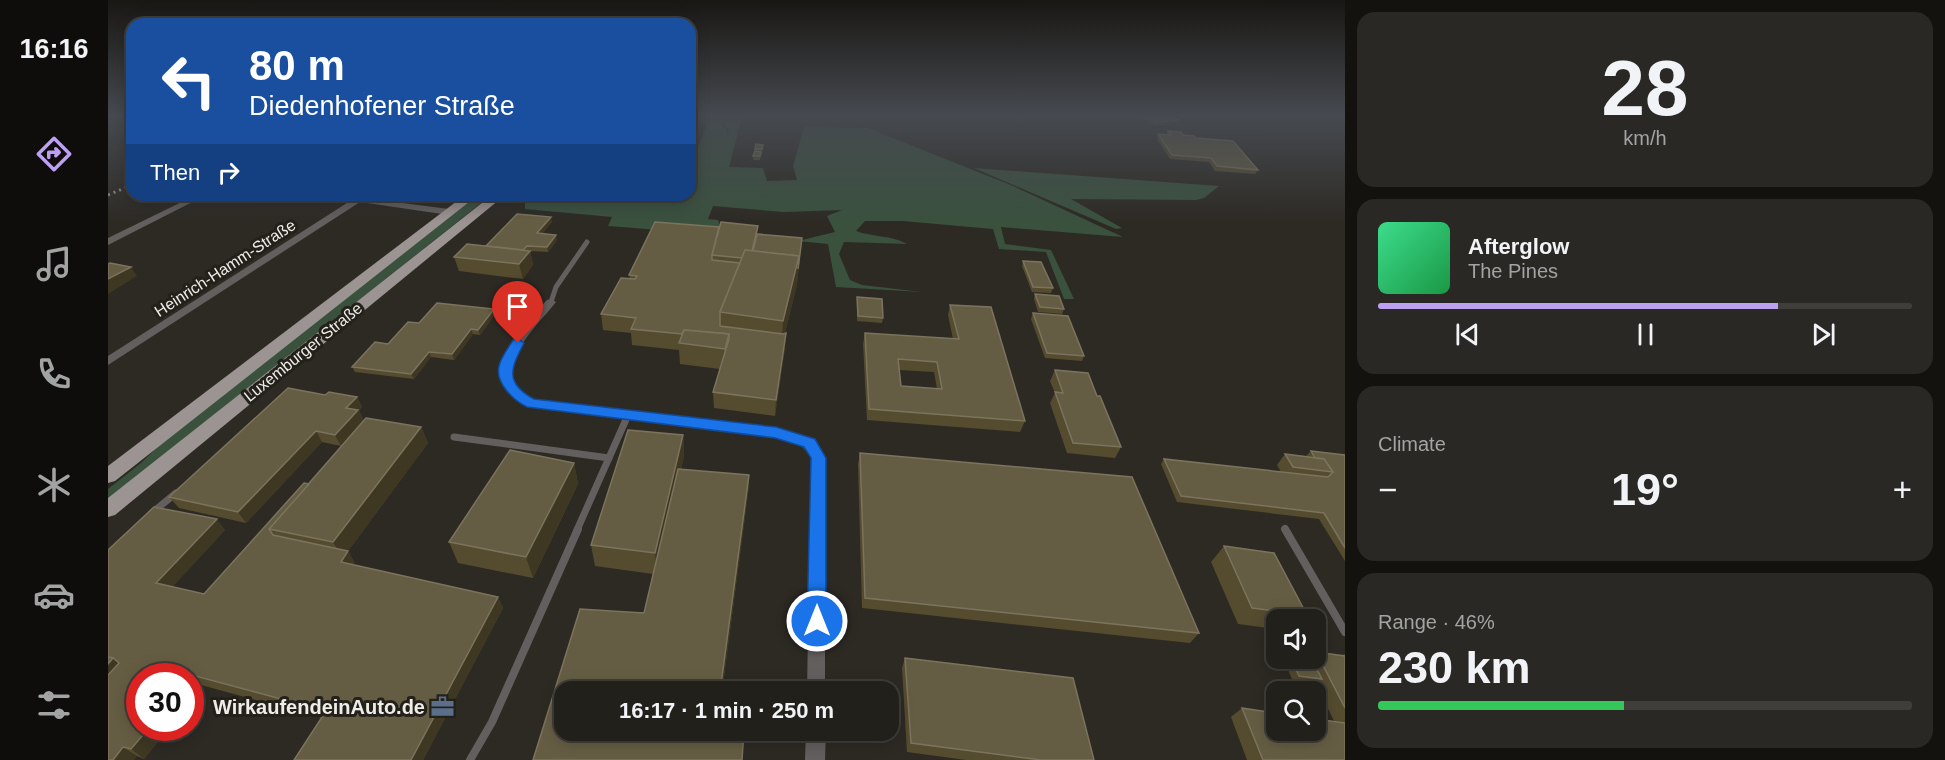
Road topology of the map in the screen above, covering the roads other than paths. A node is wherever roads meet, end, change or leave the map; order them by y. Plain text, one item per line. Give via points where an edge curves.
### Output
1 (190, 201) edge
2 (356, 201) edge
3 (366, 201) edge
4 (464, 201) edge
5 (492, 201) edge
6 (449, 212) junction
7 (108, 242) edge
8 (587, 242) dead end
9 (551, 302) joint
10 (108, 361) edge
11 (628, 415) junction
12 (454, 437) dead end
13 (609, 458) junction
14 (108, 476) edge
15 (186, 484) edge
16 (108, 509) edge
17 (146, 518) edge
18 (1285, 529) dead end
19 (1345, 632) edge
20 (816, 681) edge
21 (816, 741) edge
22 (470, 760) edge
23 (815, 760) edge

1 - 7 street
2 - 10 street, Heinrich-Hamm-Straße
3 - 6 street
4 - 6 main road, Luxemburger Straße
5 - 16 main road, Luxemburger Straße
6 - 14 main road, Luxemburger Straße
8 - 9 lane via 556,287
9 - 11 street via 508,358 505,366 510,386 532,404
11 - 13 lane
11 - 20 street via 776,432 802,439 815,450
12 - 13 lane
13 - 22 lane via 492,722
15 - 17 lane
18 - 19 lane
21 - 23 street

